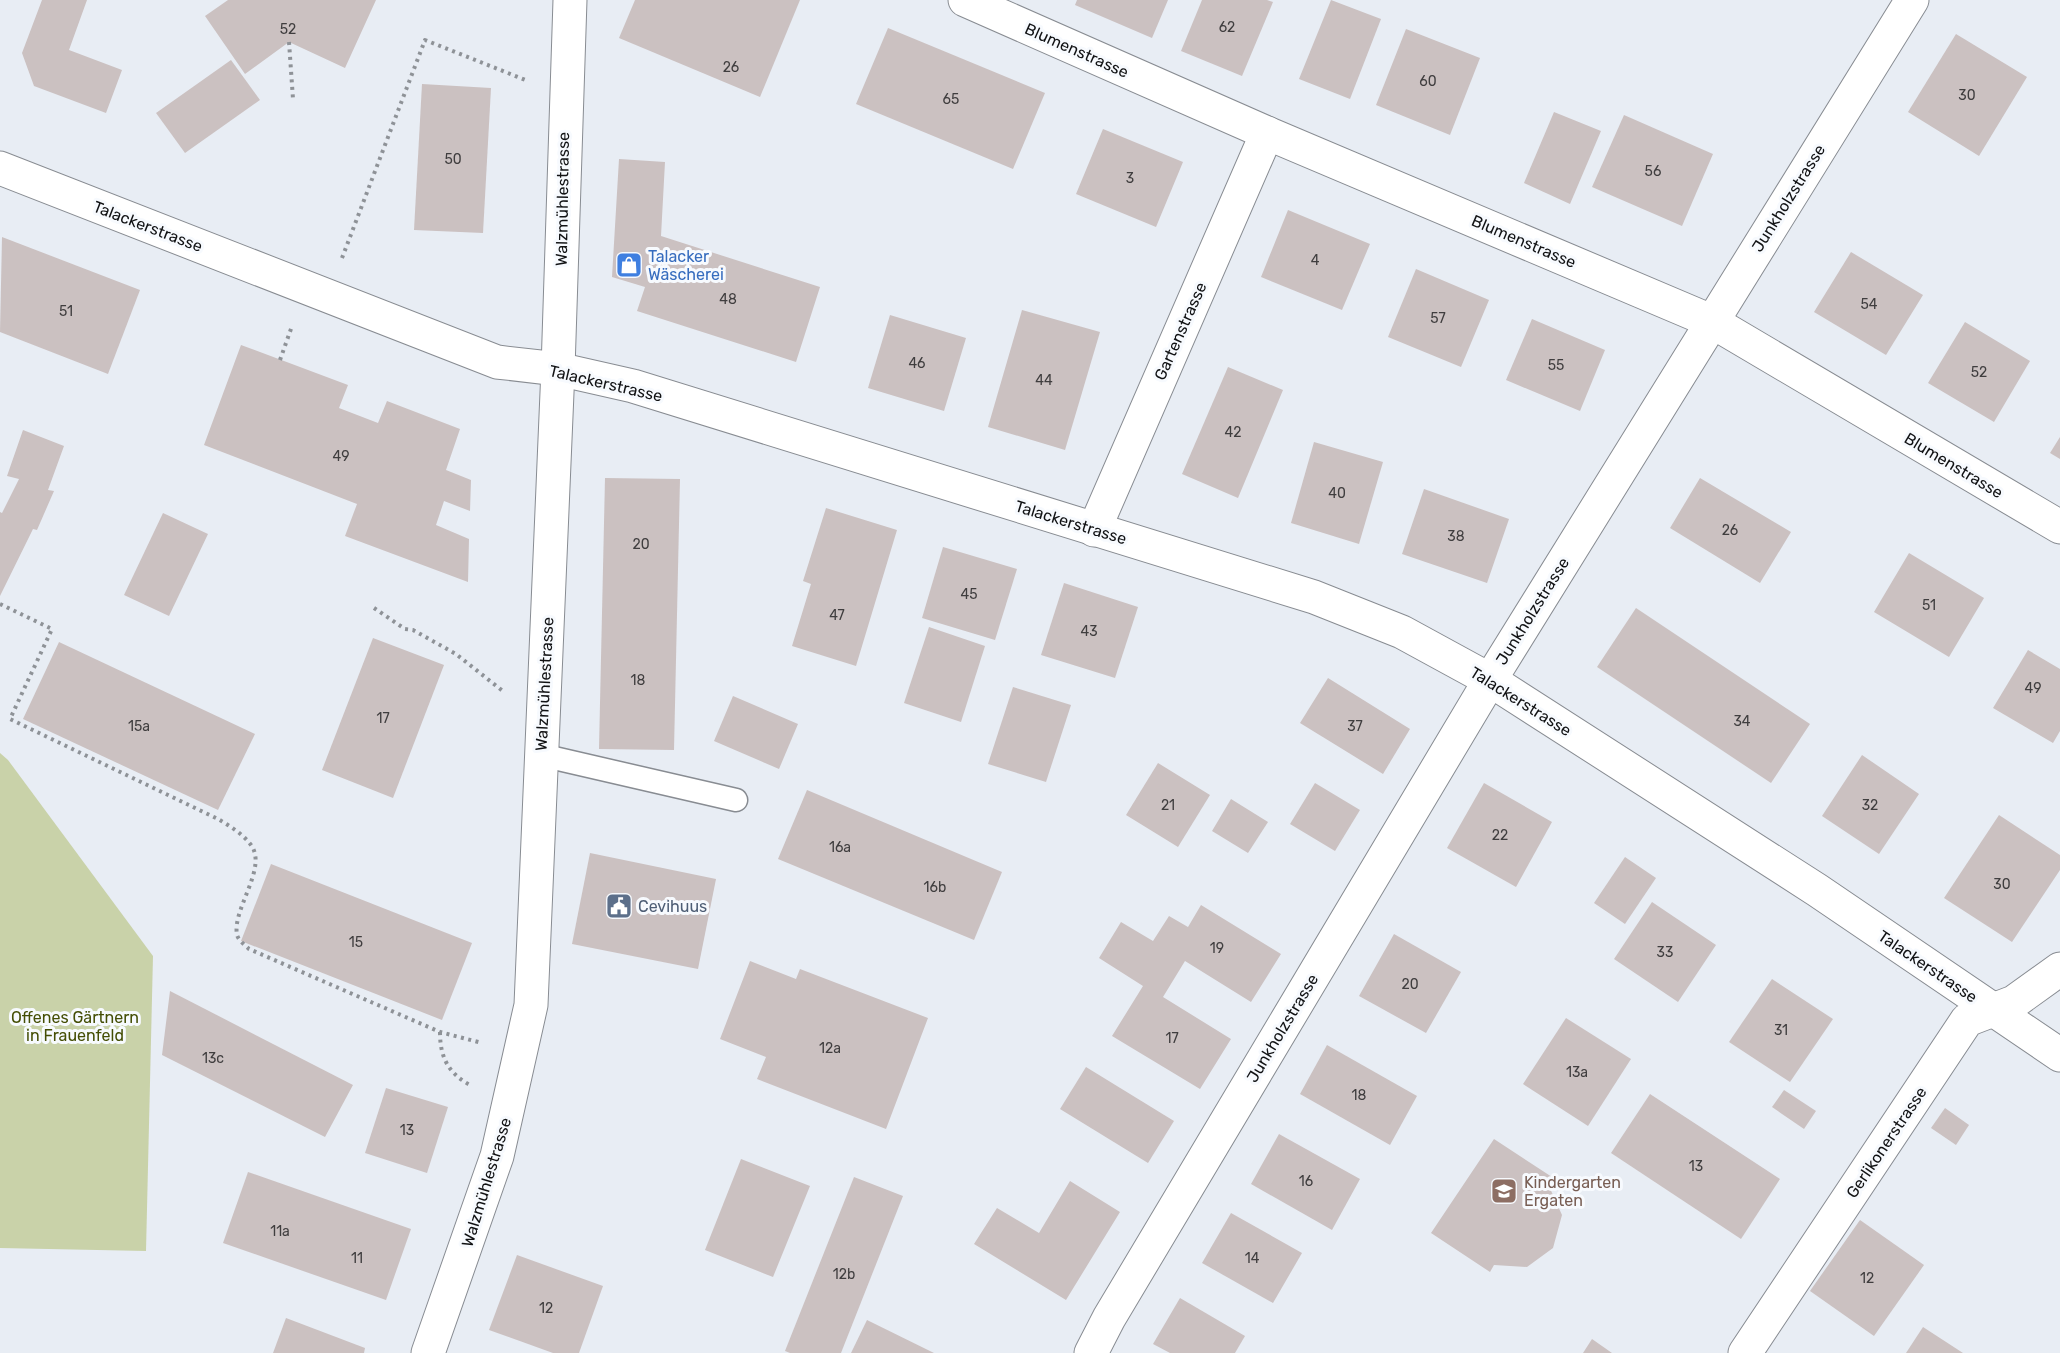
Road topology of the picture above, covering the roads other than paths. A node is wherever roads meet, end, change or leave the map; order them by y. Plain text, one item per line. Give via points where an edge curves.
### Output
1 (570, 0) edge
2 (965, 0) edge
3 (1912, 0) edge
4 (1267, 133) junction
5 (0, 168) edge
6 (1711, 321) junction
7 (558, 369) junction
8 (2060, 527) edge
9 (1094, 530) junction
10 (1490, 680) junction
11 (541, 755) junction
12 (736, 800) dead end
13 (2060, 969) edge
14 (1993, 1010) junction
15 (2060, 1054) edge
16 (428, 1353) edge
17 (1091, 1353) edge
18 (1745, 1353) edge

1 - 7 street, Walzmühlestrasse
2 - 4 street, Blumenstrasse
3 - 6 street, Junkholzstrasse
4 - 6 street, Blumenstrasse
4 - 9 street, Gartenstrasse
5 - 7 street, Talackerstrasse via 497,362
6 - 8 street, Blumenstrasse
6 - 10 street, Junkholzstrasse
7 - 9 street, Talackerstrasse via 633,386
7 - 11 street, Walzmühlestrasse
9 - 10 street, Talackerstrasse via 1314,597 1402,632
10 - 14 street, Talackerstrasse via 1748,844
10 - 17 street, Junkholzstrasse
11 - 12 lane
11 - 16 street, Walzmühlestrasse via 531,1005 497,1156
13 - 14 street, Gerlikonerstrasse via 2013,1002
14 - 15 street, Talackerstrasse
14 - 18 street, Gerlikonerstrasse via 1967,1020

